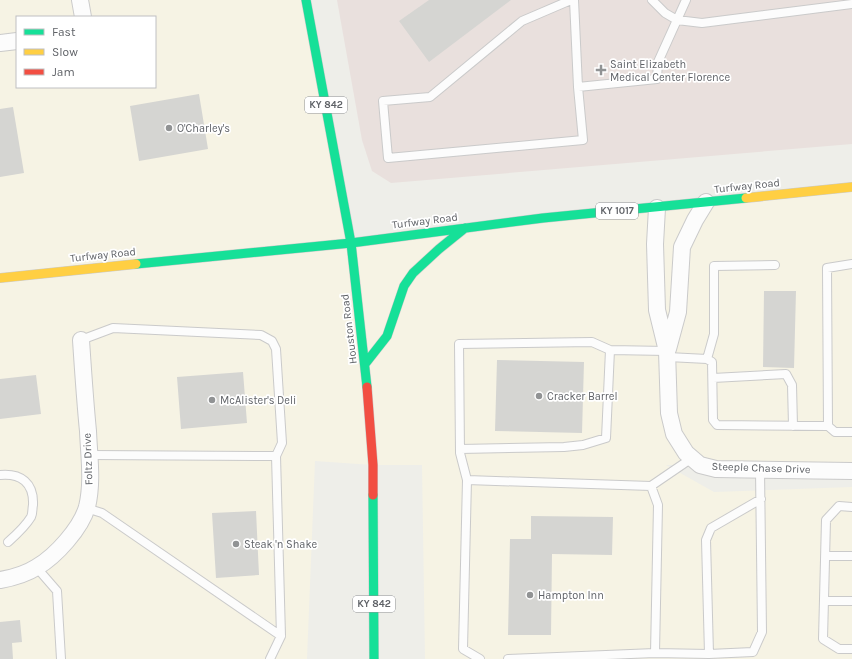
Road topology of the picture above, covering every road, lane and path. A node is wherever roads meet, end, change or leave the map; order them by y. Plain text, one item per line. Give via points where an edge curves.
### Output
1 (80, 0) edge
2 (306, 0) edge
3 (572, 0) edge
4 (652, 0) edge
5 (686, 0) edge
6 (852, 4) edge
7 (83, 16) edge
8 (677, 20) junction
9 (16, 41) edge
10 (0, 43) edge
11 (578, 87) junction
12 (852, 187) edge
13 (706, 202) junction
14 (657, 208) junction
15 (465, 228) junction
16 (352, 244) junction
17 (852, 264) edge
18 (775, 265) dead end
19 (0, 278) edge
20 (81, 340) joint
21 (610, 350) junction
22 (668, 354) junction
23 (707, 359) junction
24 (365, 364) junction
25 (712, 378) junction
26 (793, 426) junction
27 (828, 426) junction
28 (852, 432) edge
29 (460, 449) junction
30 (90, 455) junction
31 (276, 456) junction
32 (692, 458) junction
33 (760, 470) junction
34 (852, 470) edge
35 (0, 474) edge
36 (467, 480) junction
37 (651, 486) junction
38 (761, 500) junction
39 (852, 507) edge
40 (86, 508) junction
41 (8, 542) dead end
42 (825, 556) junction
43 (852, 556) edge
44 (37, 568) junction
45 (0, 580) edge
46 (824, 601) junction
47 (852, 601) edge
48 (281, 636) junction
49 (852, 649) edge
50 (655, 653) junction
51 (709, 654) junction
52 (61, 659) edge
53 (270, 659) edge
54 (374, 659) edge
55 (480, 659) edge
56 (508, 659) edge

1 - 7 street
2 - 16 main road, Houston Road / KY 842
3 - 11 lane
3 - 11 lane via 522,21 430,97 384,101 388,158 583,140
4 - 8 lane
5 - 8 lane
6 - 8 lane via 702,23
8 - 11 lane via 658,62 656,79
9 - 10 street
12 - 13 main road, Turfway Road / KY 1017
13 - 14 main road, Turfway Road / KY 1017
13 - 22 street, Steeple Chase Drive via 682,248 678,312
14 - 15 main road, Turfway Road / KY 1017
14 - 22 street, Steeple Chase Drive via 657,310
15 - 16 main road, Turfway Road / KY 1017
15 - 24 main road via 413,273 404,286 388,336
16 - 19 main road, Turfway Road / KY 1017
16 - 24 main road, Houston Road / KY 842
17 - 27 lane via 827,268
18 - 23 lane via 714,266 714,334
20 - 30 street, Foltz Drive
20 - 31 lane via 113,328 261,335 272,341 276,348 282,443
21 - 22 lane
21 - 29 lane via 606,438 564,447
21 - 29 lane via 592,342 459,344
22 - 23 lane
22 - 32 street, Steeple Chase Drive via 669,413 674,434
23 - 25 lane via 712,362
24 - 54 main road, Houston Road / KY 842 via 373,465
25 - 26 lane via 713,420 717,425
25 - 26 lane via 786,374 792,385
26 - 27 lane
27 - 28 lane via 835,432
29 - 36 lane
30 - 31 lane
30 - 40 street, Foltz Drive via 90,488
31 - 48 lane
32 - 33 street, Steeple Chase Drive via 700,465 716,469
32 - 37 lane
33 - 34 street, Steeple Chase Drive
33 - 38 lane
35 - 41 lane via 15,475 25,480 31,488 33,500 32,515
36 - 37 lane
36 - 55 lane via 463,649
37 - 50 lane via 658,505
38 - 51 lane via 711,528 706,540
38 - 51 lane via 762,632 753,652
39 - 42 lane via 839,506 826,520
40 - 44 street, Foltz Drive via 77,527 62,546
40 - 48 lane via 102,513
42 - 43 lane
42 - 46 lane
44 - 45 street, Foltz Drive via 10,579
44 - 52 lane via 57,591
46 - 47 lane
46 - 49 lane via 823,639 839,649
48 - 53 lane
50 - 51 lane
50 - 56 lane

